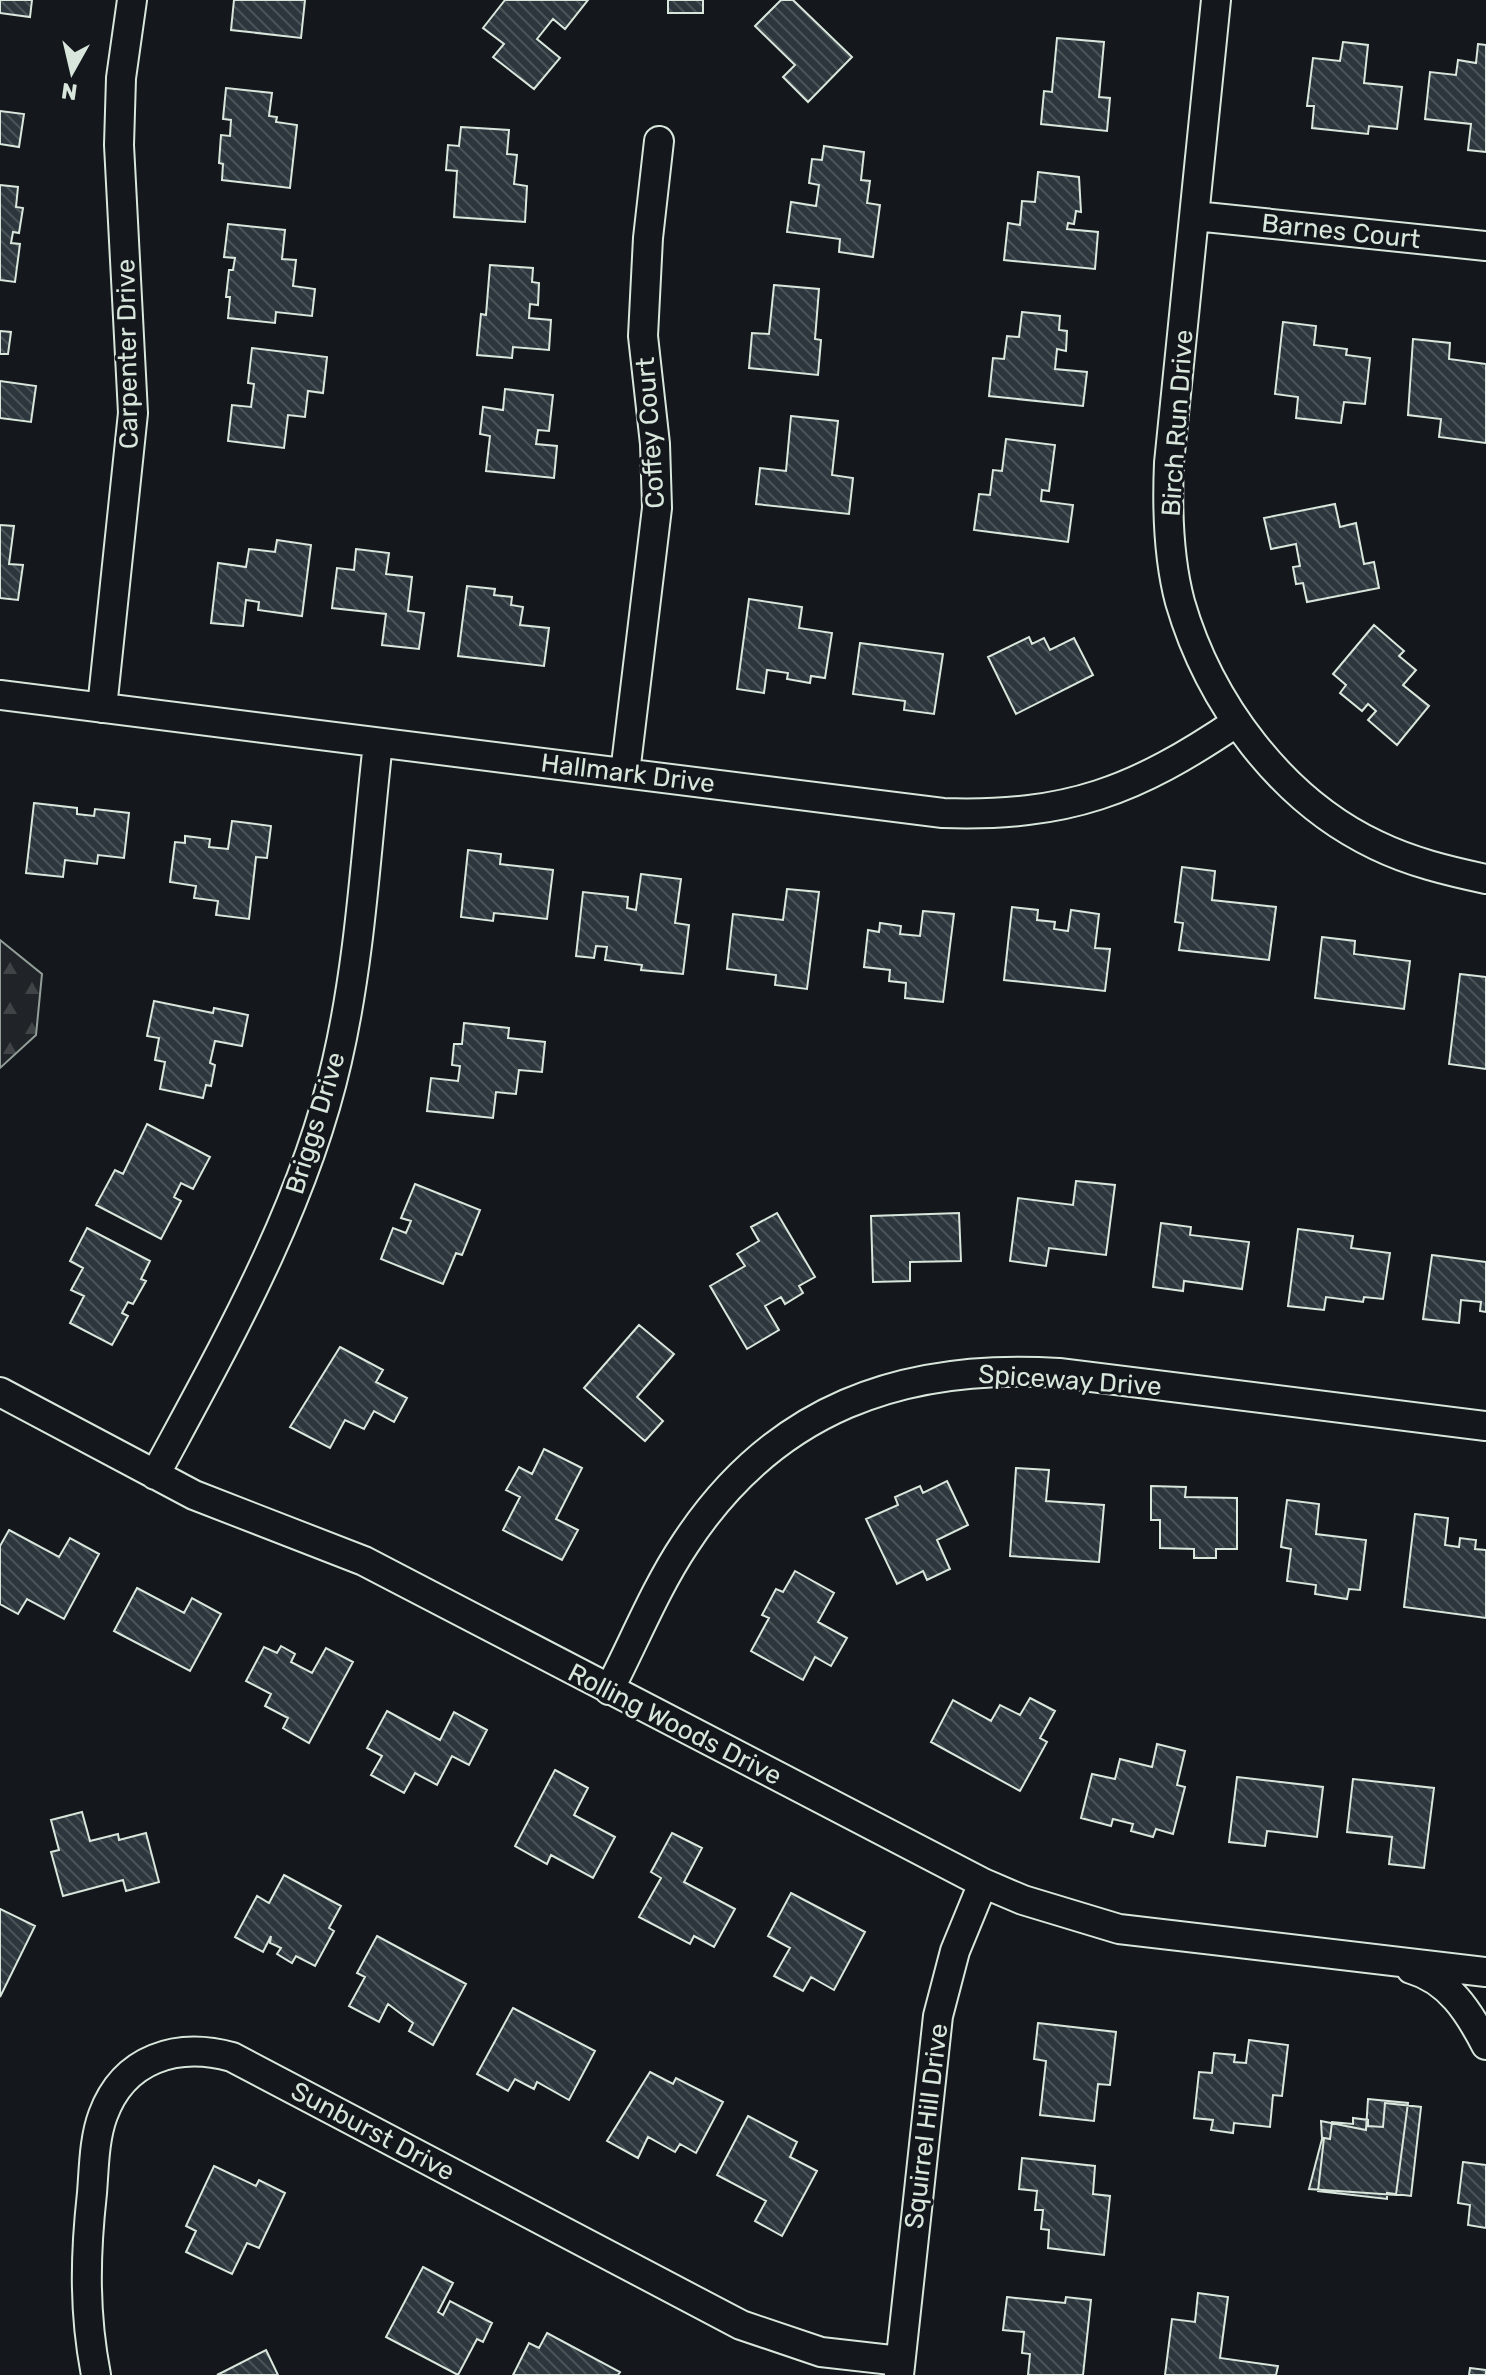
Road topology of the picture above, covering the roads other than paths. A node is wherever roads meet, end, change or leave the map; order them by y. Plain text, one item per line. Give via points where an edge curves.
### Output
1 (132, 0) edge
2 (1216, 0) edge
3 (659, 141) dead end
4 (1195, 216) junction
5 (1486, 246) edge
6 (0, 695) edge
7 (102, 708) junction
8 (1237, 722) junction
9 (378, 743) junction
10 (625, 773) junction
11 (1486, 879) edge
12 (0, 1392) edge
13 (1486, 1426) edge
14 (155, 1475) junction
15 (609, 1690) junction
16 (983, 1883) junction
17 (1379, 1961) junction
18 (1486, 1972) edge
19 (1486, 2045) edge
20 (900, 2368) edge
21 (96, 2375) edge

1 - 7 street, Carpenter Drive via 119,145 133,413
2 - 4 street, Birch Run Drive
3 - 10 street, Coffey Court via 643,336 657,508
4 - 5 street, Barnes Court
4 - 8 street, Birch Run Drive via 1169,463 1169,529 1180,601 1203,663
6 - 7 street, Hallmark Drive
7 - 9 street, Hallmark Drive
8 - 10 street, Hallmark Drive via 1163,770 1120,790 1034,811 943,813
8 - 11 street, Birch Run Drive via 1271,765 1332,820 1410,859
9 - 10 street, Hallmark Drive
9 - 14 street, Briggs Drive via 347,1010 327,1100 275,1241
12 - 14 street, Rolling Woods Drive
13 - 15 street, Spiceway Drive via 999,1369 889,1387 786,1437 728,1489 684,1545
14 - 15 street, Rolling Woods Drive via 364,1561
15 - 16 street, Rolling Woods Drive
16 - 17 street, Rolling Woods Drive via 1119,1929
16 - 20 street, Squirrel Hill Drive via 955,1951 938,2016
17 - 18 street, Rolling Woods Drive
17 - 19 street, Rolling Woods Drive via 1420,1972 1447,1988
20 - 21 street, Sunburst Drive via 821,2352 741,2325 243,2063 209,2051 187,2051 143,2063 115,2090 102,2115 84,2269

